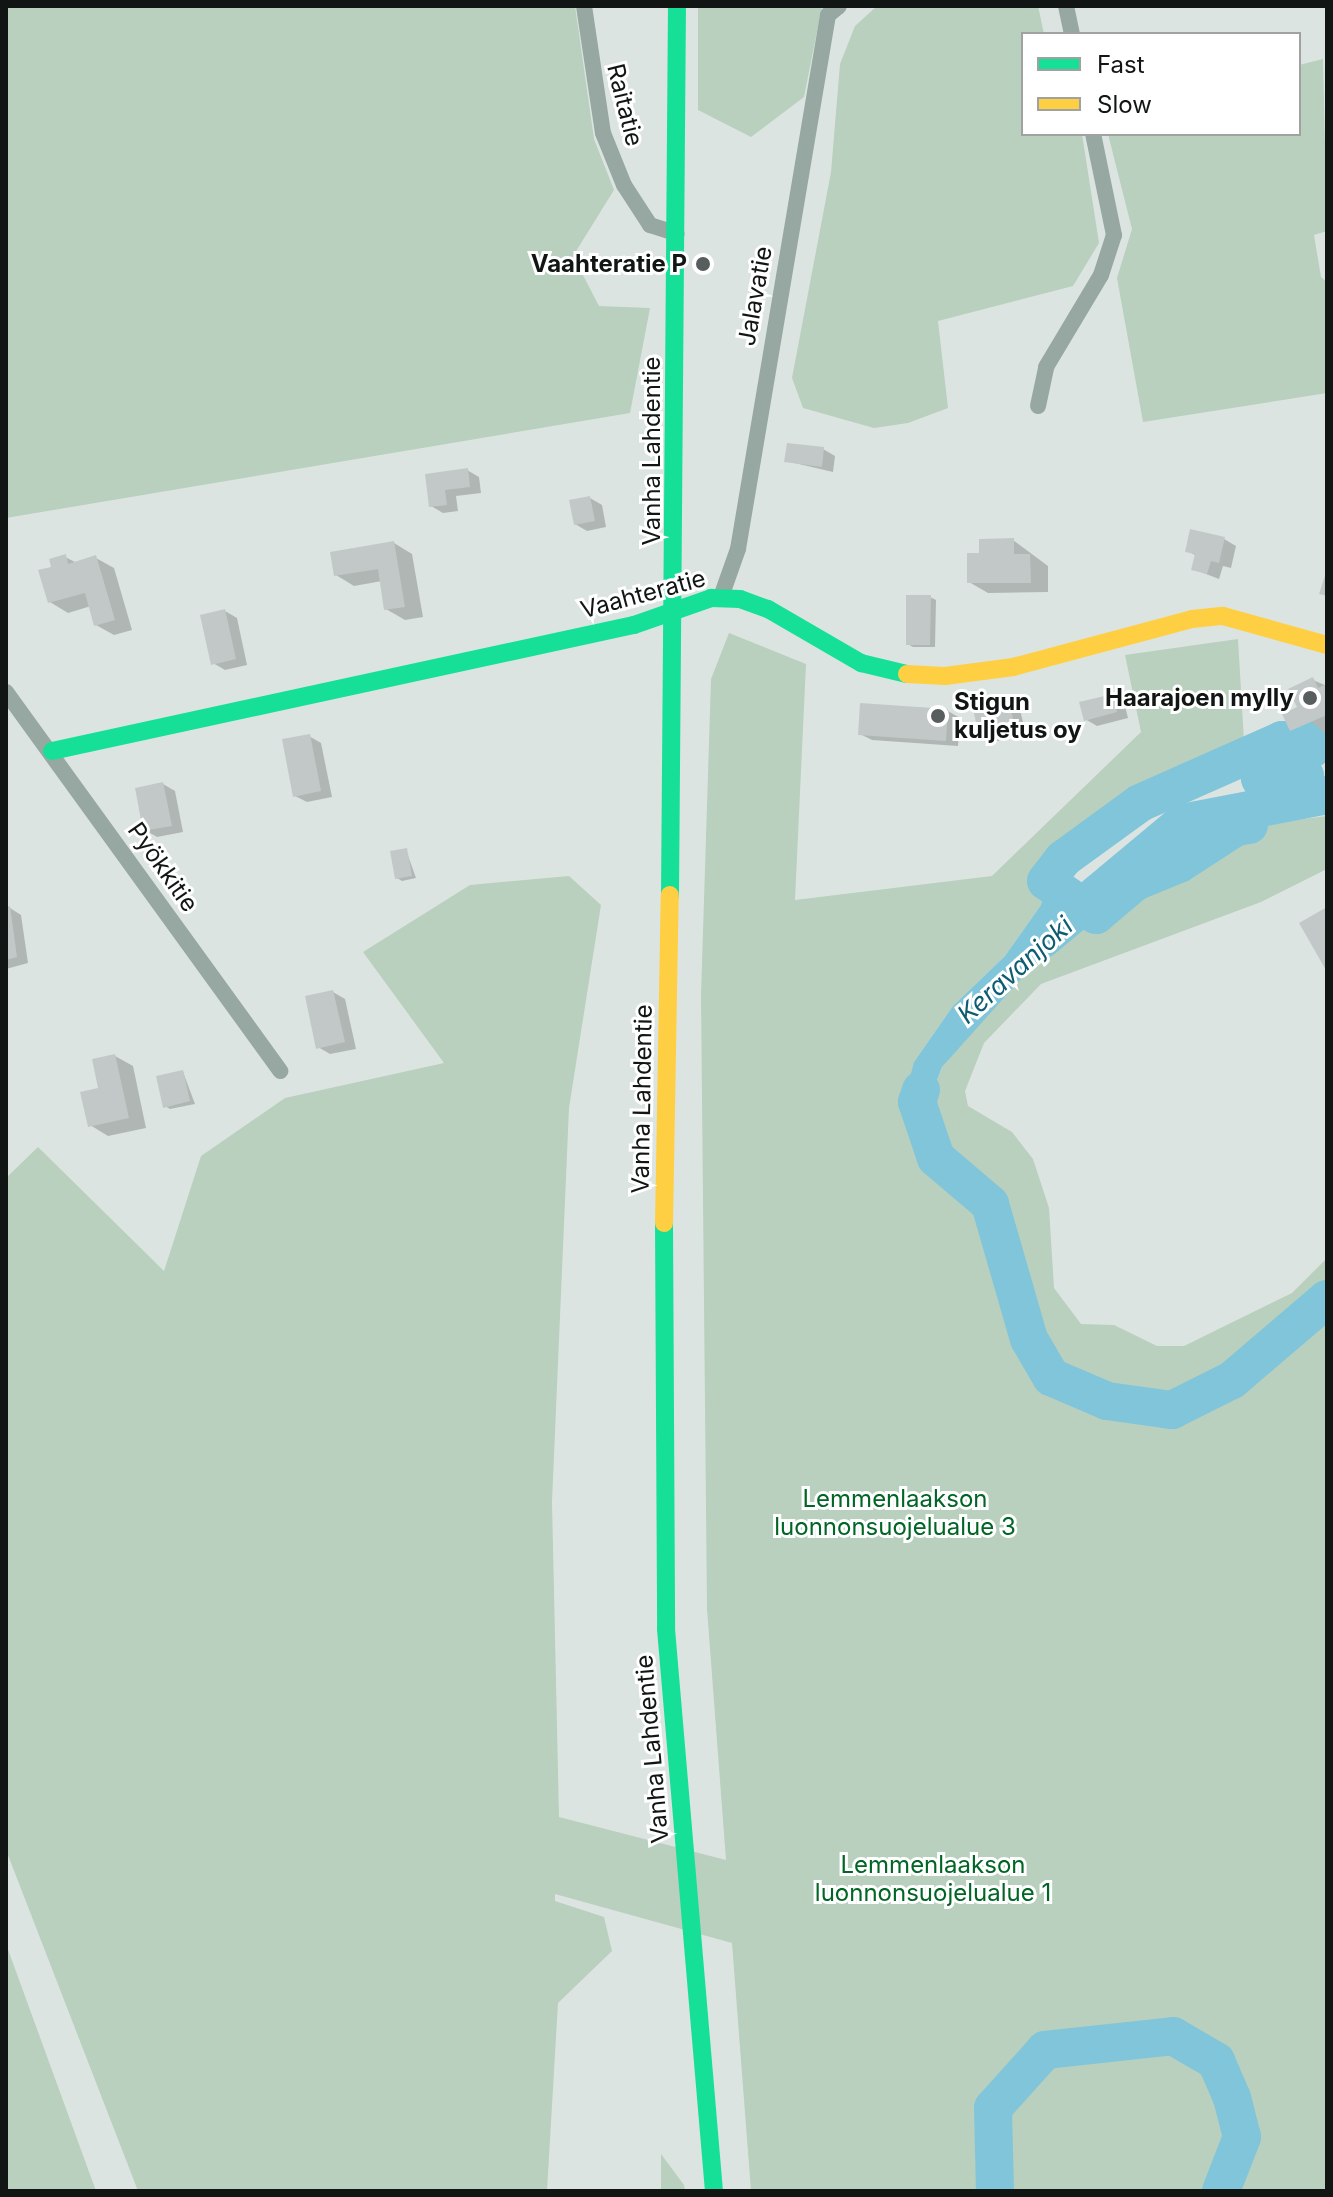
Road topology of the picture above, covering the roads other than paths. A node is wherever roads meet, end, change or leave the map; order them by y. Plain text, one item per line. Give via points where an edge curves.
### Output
1 (584, 6) edge
2 (677, 6) edge
3 (839, 6) edge
4 (1066, 6) edge
5 (1072, 32) edge
6 (1093, 136) edge
7 (677, 234) junction
8 (1038, 406) dead end
9 (721, 597) junction
10 (675, 609) junction
11 (1327, 645) edge
12 (6, 692) edge
13 (52, 751) junction
14 (280, 1071) dead end
15 (714, 2191) edge

1 - 7 street, Raitatie via 603,133 624,185 650,225
2 - 7 main road, Vanha Lahdentie
3 - 9 street, Jalavatie via 828,15 738,549
4 - 5 street
6 - 8 street via 1114,235 1101,275 1046,367
7 - 10 main road, Vanha Lahdentie
9 - 10 main road, Vaahteratie
9 - 11 main road, Vaahteratie via 768,609 861,663 903,674 945,676 1013,667 1192,619 1223,616
10 - 13 main road, Vaahteratie via 634,625
10 - 15 main road, Vanha Lahdentie via 664,1213 666,1629
12 - 13 street, Pyökkitie
13 - 14 street, Pyökkitie

